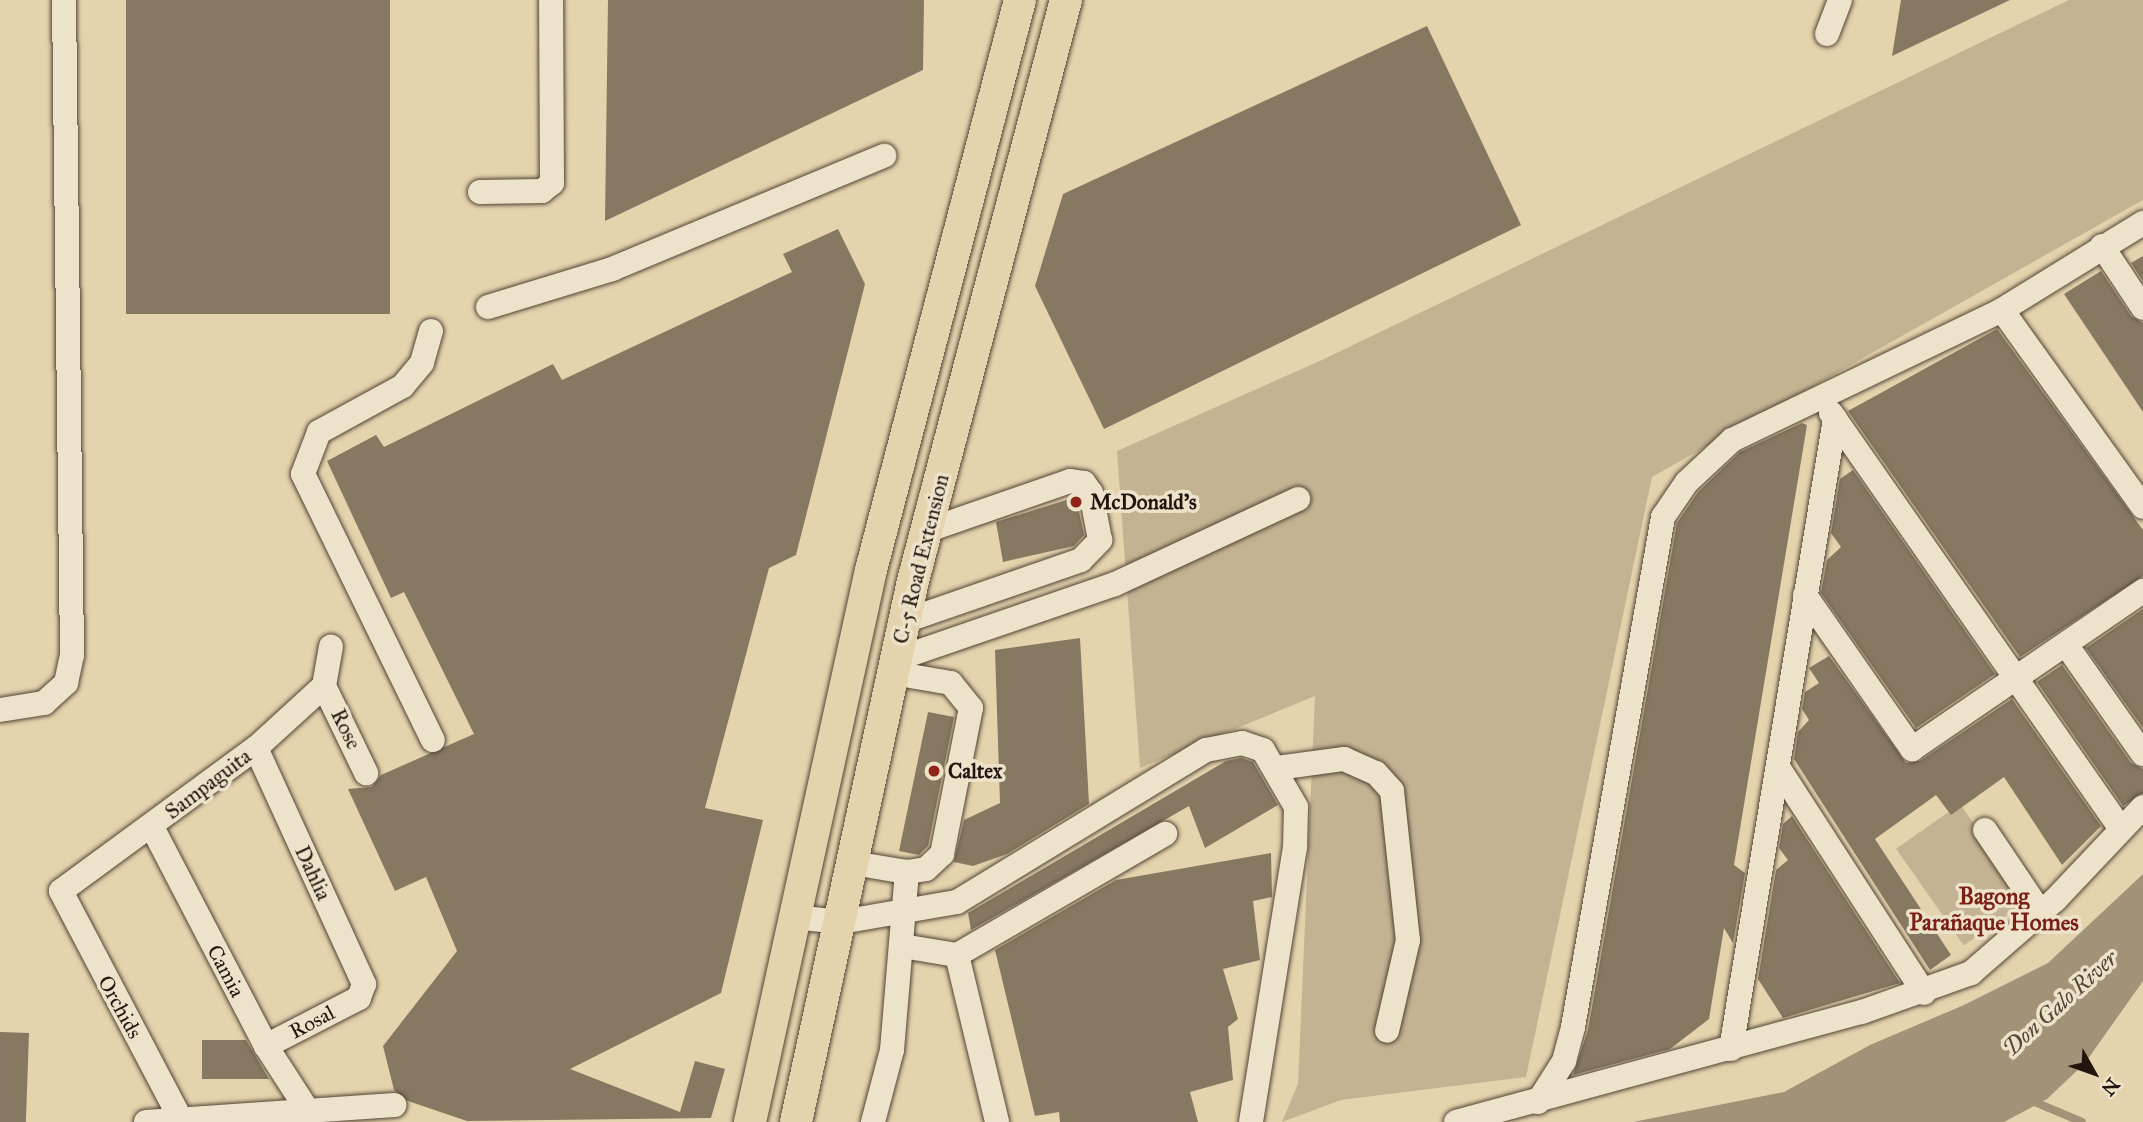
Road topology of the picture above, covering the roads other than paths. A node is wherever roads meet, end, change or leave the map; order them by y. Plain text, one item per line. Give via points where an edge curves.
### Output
1 (64, 0) edge
2 (551, 0) edge
3 (1020, 0) edge
4 (1066, 0) edge
5 (1840, 0) edge
6 (1827, 34) dead end
7 (884, 156) dead end
8 (480, 192) dead end
9 (2143, 223) edge
10 (2102, 246) junction
11 (488, 307) dead end
12 (2143, 308) edge
13 (2002, 310) junction
14 (431, 331) dead end
15 (1821, 398) junction
16 (1835, 419) junction
17 (1298, 499) dead end
18 (2143, 507) edge
19 (926, 531) junction
20 (871, 570) junction
21 (913, 580) junction
22 (2143, 591) edge
23 (1805, 595) junction
24 (905, 621) junction
25 (2067, 646) junction
26 (331, 647) dead end
27 (895, 666) junction
28 (2016, 683) junction
29 (324, 685) junction
30 (0, 710) edge
31 (433, 740) dead end
32 (256, 748) junction
33 (2143, 754) edge
34 (1778, 767) junction
35 (1277, 768) junction
36 (366, 773) dead end
37 (2143, 807) edge
38 (152, 827) junction
39 (2121, 829) junction
40 (1985, 830) dead end
41 (1164, 834) dead end
42 (853, 863) junction
43 (907, 872) junction
44 (60, 898) joint
45 (2042, 913) junction
46 (903, 915) junction
47 (793, 917) junction
48 (841, 922) junction
49 (902, 946) junction
50 (957, 955) junction
51 (1924, 993) junction
52 (359, 998) joint
53 (1387, 1031) dead end
54 (266, 1046) junction
55 (1731, 1049) junction
56 (1538, 1101) junction
57 (394, 1105) dead end
58 (308, 1111) junction
59 (179, 1116) junction
60 (146, 1122) edge
61 (750, 1122) edge
62 (796, 1122) edge
63 (873, 1122) edge
64 (997, 1122) edge
65 (1251, 1122) edge
66 (1456, 1122) edge

1 - 30 street via 72,655 66,683 44,703
2 - 8 street via 552,183 542,191
3 - 20 main road, C-5 Road Extension
4 - 19 main road, C-5 Road Extension
5 - 6 street
7 - 11 street via 612,269
9 - 10 street
10 - 12 street
10 - 13 street
13 - 15 street
13 - 18 street
14 - 31 street via 422,363 403,386 319,432 303,474
15 - 16 street
15 - 56 street via 1721,447 1663,517 1573,1027 1564,1061
16 - 23 street
16 - 28 street
17 - 27 street via 1115,584
19 - 21 main road, C-5 Road Extension
19 - 24 street via 1070,481 1084,483 1091,493 1100,540 1080,560
20 - 21 main road
20 - 47 main road, C-5 Road Extension
21 - 24 main road, C-5 Road Extension
22 - 25 street
23 - 28 street via 1912,748
23 - 34 street
24 - 27 main road, C-5 Road Extension
25 - 28 street
25 - 33 street
26 - 29 street
27 - 42 main road, C-5 Road Extension
27 - 43 street via 951,684 971,708 942,854 926,870
28 - 39 street
29 - 32 street, Sampaguita
29 - 36 street, Rose
32 - 38 street, Sampaguita
32 - 52 street, Dahlia via 365,984
34 - 51 street
34 - 55 street
35 - 46 street via 1263,750 1242,743 1206,750 986,889
35 - 53 street via 1344,760 1376,773 1392,791 1408,940
35 - 65 street via 1296,807 1296,847
37 - 39 street
38 - 44 street, Sampaguita via 64,884
38 - 54 street, Camia
39 - 45 street
40 - 45 street
41 - 50 street
42 - 43 street
42 - 48 main road, C-5 Road Extension
43 - 46 street
44 - 59 street, Orchids
45 - 51 street via 1971,972
46 - 48 street
46 - 49 street
47 - 48 street
47 - 61 main road, C-5 Road Extension
48 - 62 main road, C-5 Road Extension
49 - 50 street
49 - 63 street via 892,1051
50 - 64 street
51 - 55 street
52 - 54 street, Rosal
54 - 58 street, Camia
55 - 56 street
56 - 66 street
57 - 58 street
58 - 59 street
59 - 60 street

